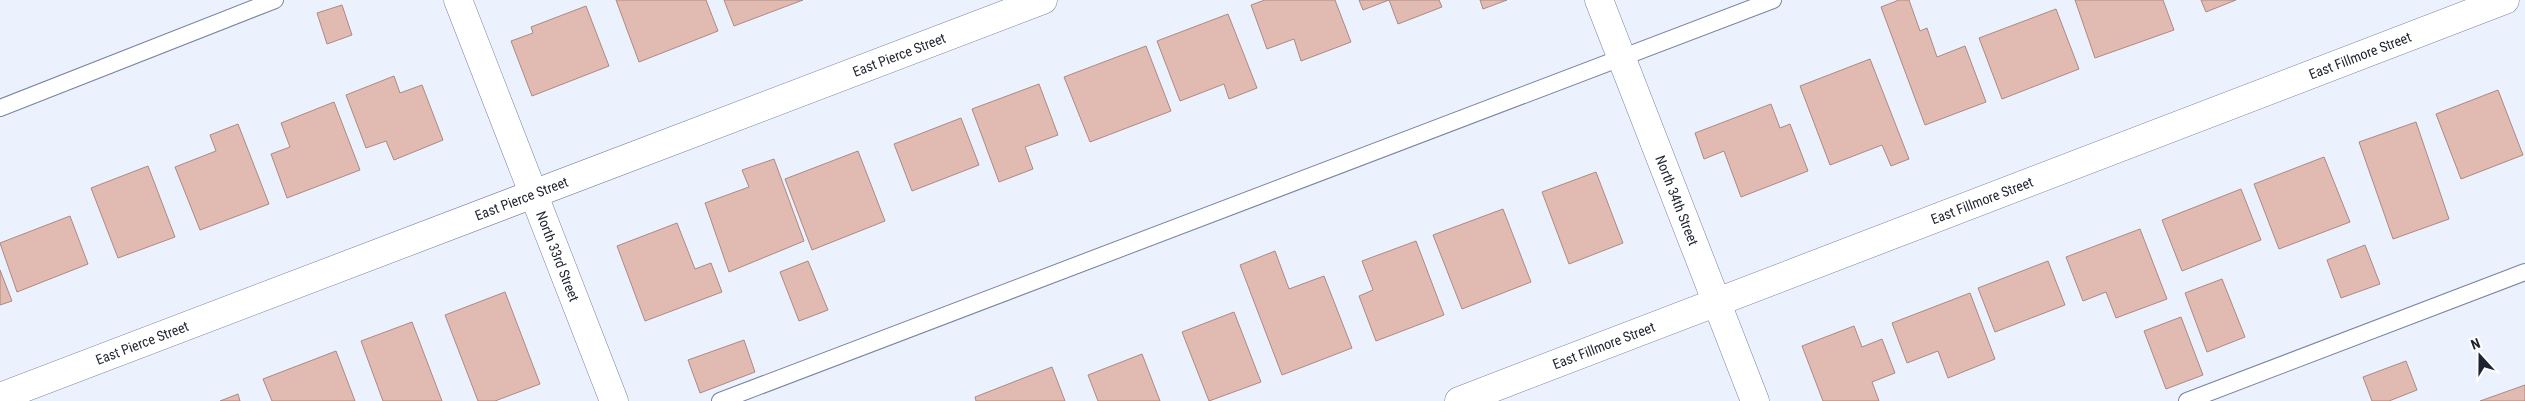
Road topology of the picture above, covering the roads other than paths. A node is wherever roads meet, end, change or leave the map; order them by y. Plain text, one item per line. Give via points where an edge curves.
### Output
1 (275, 0) edge
2 (458, 0) edge
3 (1043, 0) edge
4 (1599, 0) edge
5 (1773, 0) edge
6 (2505, 0) edge
7 (1622, 59) junction
8 (0, 108) edge
9 (535, 193) junction
10 (2525, 272) edge
11 (1716, 303) junction
12 (0, 397) edge
13 (614, 401) edge
14 (720, 401) edge
15 (1459, 401) edge
16 (1755, 401) edge
17 (2186, 401) edge

1 - 8 lane
2 - 9 street, North 33rd Street
3 - 9 street, East Pierce Street
4 - 7 street, North 34th Street
5 - 7 lane
6 - 11 street, East Fillmore Street
7 - 11 street, North 34th Street
7 - 14 lane
9 - 12 street, East Pierce Street
9 - 13 street, North 33rd Street
10 - 17 lane
11 - 15 street, East Fillmore Street
11 - 16 street, North 34th Street

